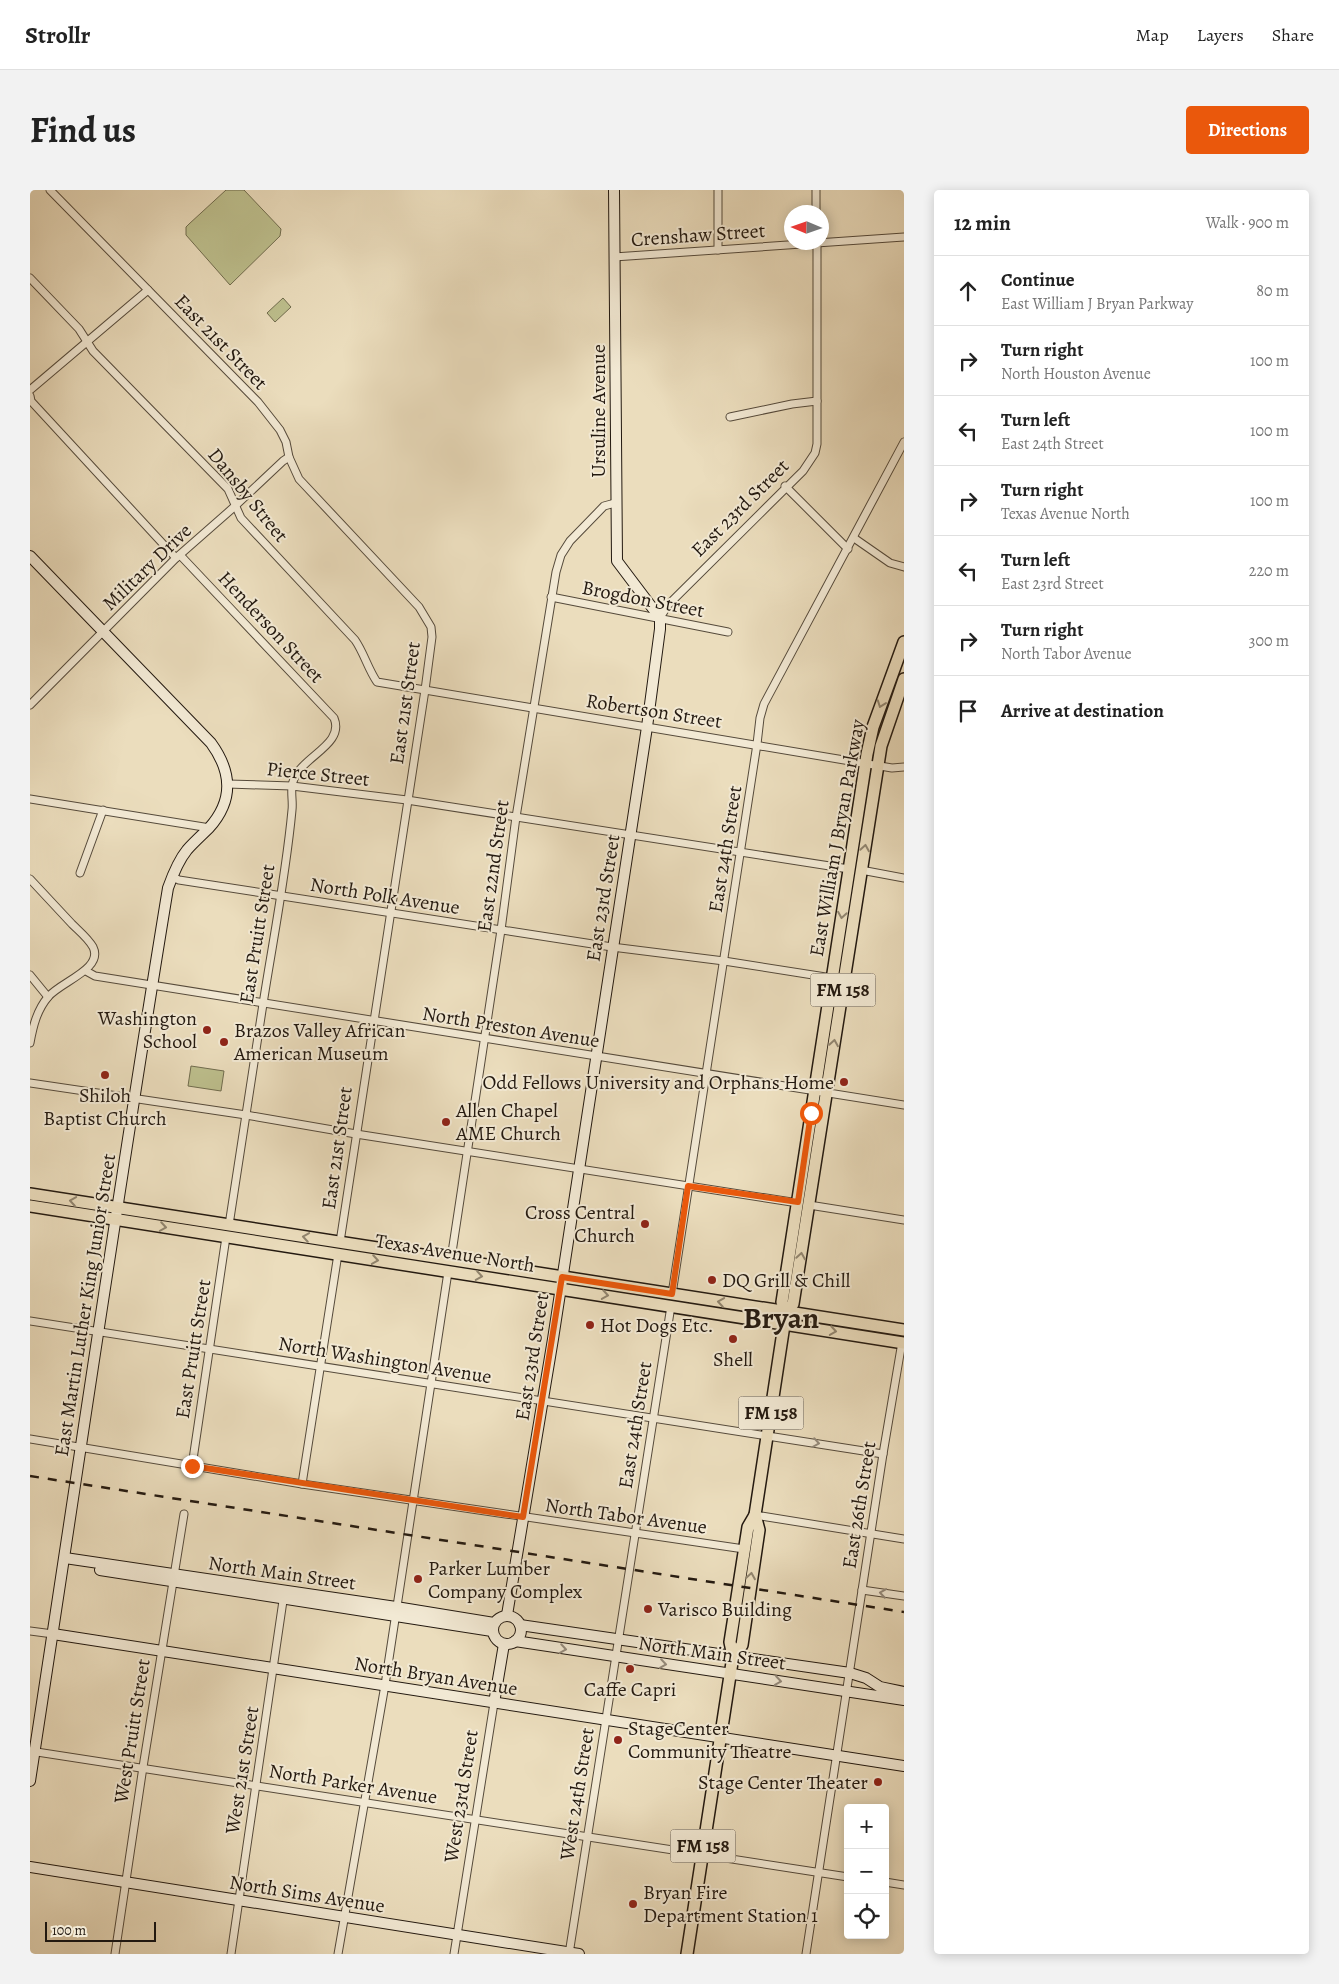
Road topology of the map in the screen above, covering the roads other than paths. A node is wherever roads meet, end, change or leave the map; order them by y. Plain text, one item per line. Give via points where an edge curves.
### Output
1 (50, 190) edge
2 (614, 190) edge
3 (718, 190) edge
4 (816, 190) edge
5 (816, 205) edge
6 (904, 237) edge
7 (829, 242) edge
8 (784, 245) edge
9 (718, 250) junction
10 (817, 250) edge
11 (614, 257) junction
12 (30, 278) edge
13 (148, 290) junction
14 (87, 342) junction
15 (30, 390) edge
16 (30, 396) edge
17 (817, 401) junction
18 (730, 417) dead end
19 (904, 442) edge
20 (289, 457) junction
21 (785, 486) junction
22 (615, 503) junction
23 (234, 507) junction
24 (854, 538) junction
25 (848, 549) junction
26 (30, 556) edge
27 (178, 556) junction
28 (904, 567) edge
29 (551, 597) junction
30 (660, 618) junction
31 (728, 632) dead end
32 (103, 633) junction
33 (904, 642) edge
34 (904, 679) edge
35 (424, 690) junction
36 (30, 705) edge
37 (533, 707) junction
38 (336, 723) joint
39 (647, 727) junction
40 (757, 744) junction
41 (866, 763) junction
42 (878, 765) junction
43 (904, 767) edge
44 (228, 784) junction
45 (292, 786) junction
46 (30, 799) edge
47 (407, 800) junction
48 (103, 810) junction
49 (516, 817) junction
50 (210, 828) junction
51 (630, 836) junction
52 (741, 853) junction
53 (849, 869) junction
54 (861, 870) junction
55 (80, 873) dead end
56 (172, 877) junction
57 (904, 878) edge
58 (30, 879) edge
59 (281, 896) junction
60 (390, 912) junction
61 (501, 930) junction
62 (612, 947) junction
63 (724, 961) junction
64 (86, 971) junction
65 (30, 975) edge
66 (832, 978) junction
67 (152, 986) junction
68 (48, 997) junction
69 (263, 1004) junction
70 (372, 1020) junction
71 (31, 1034) edge
72 (483, 1039) junction
73 (30, 1043) edge
74 (595, 1057) junction
75 (706, 1074) junction
76 (30, 1083) edge
77 (820, 1092) junction
78 (135, 1098) junction
79 (904, 1105) edge
80 (246, 1114) junction
81 (356, 1134) junction
82 (467, 1151) junction
83 (578, 1169) junction
84 (688, 1186) junction
85 (30, 1194) edge
86 (803, 1204) junction
87 (30, 1206) edge
88 (117, 1208) junction
89 (115, 1220) junction
90 (904, 1220) edge
91 (228, 1231) junction
92 (340, 1242) junction
93 (338, 1254) junction
94 (451, 1260) junction
95 (448, 1272) junction
96 (561, 1283) junction
97 (672, 1300) junction
98 (785, 1317) junction
99 (30, 1321) edge
100 (904, 1330) edge
101 (98, 1332) junction
102 (903, 1342) edge
103 (209, 1349) junction
104 (320, 1366) junction
105 (431, 1384) junction
106 (542, 1401) junction
107 (653, 1417) junction
108 (768, 1436) junction
109 (30, 1439) edge
110 (81, 1446) junction
111 (883, 1454) junction
112 (192, 1466) junction
113 (302, 1484) junction
114 (414, 1500) junction
115 (184, 1514) dead end
116 (756, 1514) junction
117 (523, 1517) junction
118 (634, 1533) junction
119 (871, 1533) junction
120 (904, 1539) edge
121 (744, 1549) junction
122 (65, 1561) junction
123 (173, 1579) junction
124 (862, 1590) junction
125 (284, 1595) junction
126 (904, 1596) edge
127 (396, 1611) junction
128 (507, 1615) junction
129 (520, 1625) junction
130 (493, 1627) junction
131 (30, 1631) edge
132 (53, 1634) junction
133 (617, 1639) junction
134 (515, 1641) junction
135 (504, 1644) junction
136 (161, 1651) junction
137 (733, 1656) junction
138 (615, 1657) junction
139 (274, 1668) junction
140 (850, 1673) junction
141 (730, 1674) junction
142 (385, 1685) junction
143 (847, 1691) junction
144 (904, 1692) edge
145 (904, 1700) edge
146 (494, 1703) junction
147 (605, 1720) junction
148 (720, 1738) junction
149 (32, 1751) edge
150 (837, 1756) junction
151 (904, 1766) edge
152 (143, 1767) junction
153 (30, 1781) edge
154 (256, 1786) junction
155 (365, 1802) junction
156 (475, 1820) junction
157 (587, 1837) junction
158 (702, 1855) junction
159 (30, 1867) edge
160 (819, 1873) junction
161 (844, 1876) edge
162 (125, 1882) junction
163 (889, 1883) edge
164 (904, 1885) edge
165 (239, 1900) junction
166 (345, 1917) junction
167 (457, 1935) junction
168 (115, 1954) edge
169 (231, 1954) edge
170 (338, 1954) edge
171 (454, 1954) edge
172 (572, 1954) edge
173 (687, 1954) edge
174 (806, 1954) edge

1 - 13 street, East 21st Street
2 - 11 street, Ursuline Avenue
3 - 9 street
4 - 5 street
6 - 7 street, Crenshaw Street
8 - 9 street, Crenshaw Street
9 - 11 street, Crenshaw Street
10 - 17 street, East 23rd Street
11 - 22 street, Ursuline Avenue
12 - 14 street, Dansby Street via 79,329
13 - 14 street
13 - 20 street, East 21st Street via 258,402 280,430
14 - 15 street
14 - 23 street, Dansby Street via 228,489
16 - 27 street, Henderson Street
17 - 18 street
17 - 21 street, East 23rd Street via 815,453 803,471
19 - 24 street, East 24th Street
20 - 23 street, Military Drive
20 - 35 street, East 21st Street via 299,479 419,607 429,622 432,637
21 - 25 street
21 - 30 street, East 23rd Street via 668,605
22 - 29 street, East 22nd Street via 604,506 570,541 561,555
22 - 30 street, Ursuline Avenue via 617,561
23 - 27 street, Military Drive
23 - 35 street, Dansby Street via 355,640 377,682
24 - 25 street, East 24th Street
24 - 28 street via 890,563
25 - 40 street, East 24th Street via 764,704
26 - 32 street, East Martin Luther King Junior Street
27 - 32 street, Military Drive
27 - 38 street, Henderson Street
29 - 30 street, Brogdon Street
29 - 37 street, East 22nd Street
30 - 31 street, Brogdon Street
30 - 39 street, East 23rd Street
32 - 36 street, Military Drive
32 - 44 street, East Martin Luther King Junior Street via 211,743 221,757
33 -> 41 main road, East William J Bryan Parkway / FM 158 via 873,727
34 - 42 main road, East William J Bryan Parkway / FM 158 via 884,735
35 - 37 street, Robertson Street
35 - 47 street, East 21st Street
37 - 39 street, Robertson Street
37 - 49 street, East 22nd Street
38 - 45 street, East Pruitt Street via 335,735 301,767
39 - 40 street, Robertson Street
39 - 51 street, East 23rd Street
40 - 41 street, Robertson Street
40 - 52 street, East 24th Street
41 - 42 street, Robertson Street
41 - 53 main road, East William J Bryan Parkway / FM 158
42 - 43 street, Robertson Street
54 -> 42 main road, East William J Bryan Parkway / FM 158
44 - 45 street, Pierce Street
44 - 50 street, East Martin Luther King Junior Street via 221,814
45 - 47 street, Pierce Street
45 - 59 street, East Pruitt Street via 293,808
46 - 48 street
47 - 49 street, Pierce Street
47 - 60 street, East 21st Street
48 - 50 street
48 - 55 street
49 - 51 street, Pierce Street
49 - 61 street, East 22nd Street
50 - 56 street, East Martin Luther King Junior Street via 188,849
51 - 52 street, Pierce Street
51 - 62 street, East 23rd Street
52 - 53 street, Pierce Street
52 - 63 street, East 24th Street
53 -> 66 main road, East William J Bryan Parkway / FM 158
54 - 57 street
77 -> 54 main road, East William J Bryan Parkway / FM 158
56 - 59 street, North Polk Avenue
56 - 67 street, East Martin Luther King Junior Street
58 - 64 street via 92,945 95,957
59 - 60 street, North Polk Avenue
59 - 69 street, East Pruitt Street
60 - 61 street, North Polk Avenue
60 - 70 street, East 21st Street
61 - 62 street, North Polk Avenue
61 - 72 street, East 22nd Street
62 - 63 street, North Polk Avenue
62 - 74 street, East 23rd Street
63 - 66 street, North Polk Avenue
63 - 75 street, East 24th Street
64 - 67 street, North Preston Avenue via 95,976
64 - 68 street
65 - 68 street
66 - 77 main road, East William J Bryan Parkway / FM 158
67 - 69 street, North Preston Avenue
67 - 78 street, East Martin Luther King Junior Street
68 - 71 street via 35,1018
69 - 70 street, North Preston Avenue
69 - 80 street, East Pruitt Street
70 - 72 street, North Preston Avenue
70 - 81 street, East 21st Street
71 - 73 street
72 - 74 street, North Preston Avenue
72 - 82 street, East 22nd Street
74 - 75 street, North Preston Avenue
74 - 83 street, East 23rd Street
75 - 77 street, North Preston Avenue
75 - 84 street, East 24th Street
76 - 78 street
77 - 79 street, North Preston Avenue
77 - 86 main road, East William J Bryan Parkway / FM 158
78 - 80 street
78 - 88 street, East Martin Luther King Junior Street
80 - 81 street
80 - 91 street, East Pruitt Street
81 - 82 street
81 - 92 street, East 21st Street
82 - 83 street
82 - 94 street, East 22nd Street
83 - 84 street
83 - 96 street, East 23rd Street
84 - 86 street
84 - 97 street, East 24th Street
88 -> 85 main road, Texas Avenue North
86 - 90 street
86 - 98 main road, East William J Bryan Parkway / FM 158 via 793,1304
87 - 89 main road, Texas Avenue North
88 - 89 street, East Martin Luther King Junior Street
88 - 91 main road, Texas Avenue North
89 -> 91 main road, Texas Avenue North
89 - 101 street, East Martin Luther King Junior Street
92 -> 91 main road, Texas Avenue North
91 - 93 main road, Texas Avenue North
91 - 103 street, East Pruitt Street
92 - 94 main road, Texas Avenue North
93 -> 95 main road, Texas Avenue North
93 - 104 street
94 - 96 main road, Texas Avenue North
95 -> 96 main road, Texas Avenue North
95 - 105 street
96 - 97 main road, Texas Avenue North
96 - 106 street, East 23rd Street
97 - 98 main road, Texas Avenue North
97 - 107 street, East 24th Street
98 - 100 main road, Texas Avenue North
98 -> 102 main road, Texas Avenue North
98 - 108 main road, East William J Bryan Parkway / FM 158
99 - 101 street, North Washington Avenue
101 - 103 street, North Washington Avenue
101 - 110 street, East Martin Luther King Junior Street
102 - 111 street, East 26th Street
103 - 104 street, North Washington Avenue
103 - 112 street, East Pruitt Street
104 - 105 street, North Washington Avenue
104 - 113 street
105 - 106 street, North Washington Avenue
105 - 114 street
106 - 107 street, North Washington Avenue
106 - 117 street, East 23rd Street
107 - 108 street, North Washington Avenue
107 - 118 street, East 24th Street
108 -> 111 street, North Washington Avenue
108 - 116 main road, East William J Bryan Parkway / FM 158
109 - 110 street, North Tabor Avenue
110 - 112 street, North Tabor Avenue
110 - 122 street, East Martin Luther King Junior Street
111 - 119 street, East 26th Street
112 - 113 street, North Tabor Avenue
113 - 114 street, North Tabor Avenue
114 - 117 street, North Tabor Avenue
114 - 127 street
115 - 123 street, West Pruitt Street
116 - 119 street
116 - 121 main road, East William J Bryan Parkway / FM 158 via 748,1526
137 -> 116 main road, East William J Bryan Parkway / FM 158 via 742,1645 759,1530
117 - 118 street, North Tabor Avenue
117 - 128 street, East 23rd Street
118 - 121 street, North Tabor Avenue
118 - 133 street, East 24th Street
119 - 120 street
119 - 124 street, East 26th Street
121 - 137 main road, East William J Bryan Parkway / FM 158 via 730,1642
122 - 123 street, North Main Street
122 - 132 street, East Martin Luther King Junior Street
123 - 125 street, North Main Street
123 - 136 street, West Pruitt Street
126 -> 124 street
124 - 140 street, East 26th Street
125 - 127 street, North Main Street
125 - 139 street, West 21st Street
127 - 130 street, North Main Street
127 - 142 street
128 - 129 street via 516,1618
128 - 130 street via 500,1617
129 - 133 street, North Main Street
129 - 134 street via 520,1634
130 - 135 street via 496,1639
131 - 132 street, North Bryan Avenue
132 - 136 street, North Bryan Avenue
132 - 149 street, East Martin Luther King Junior Street
133 - 137 street, North Main Street
133 - 138 street, West 24th Street
134 - 135 street
134 -> 138 street, North Main Street
135 - 146 street, West 23rd Street
136 - 139 street, North Bryan Avenue
136 - 152 street, West Pruitt Street
137 - 140 street, North Main Street
137 - 141 main road, FM 158
138 -> 141 street, North Main Street
138 - 147 street, West 24th Street
139 - 142 street, North Bryan Avenue
139 - 154 street, West 21st Street
140 - 143 street, East 26th Street
140 - 144 street, North Main Street via 880,1687
141 -> 143 street, North Main Street
141 - 148 main road, FM 158
142 - 146 street, North Bryan Avenue
142 - 155 street
143 - 145 street, North Main Street
143 - 150 street, East 26th Street
146 - 147 street, North Bryan Avenue
146 - 156 street, West 23rd Street
147 - 148 street, North Bryan Avenue
147 - 157 street, West 24th Street
148 - 150 street, North Bryan Avenue
148 - 158 main road, FM 158
149 - 152 street, North Parker Avenue
149 - 153 street, East Martin Luther King Junior Street
150 - 151 street, North Bryan Avenue
150 - 160 street, East 26th Street
152 - 154 street, North Parker Avenue
152 - 162 street, West Pruitt Street
154 - 155 street, North Parker Avenue
154 - 165 street, West 21st Street
155 - 156 street, North Parker Avenue
155 - 166 street
156 - 157 street, North Parker Avenue
156 - 167 street, West 23rd Street
157 - 158 street, North Parker Avenue
157 - 172 street, West 24th Street
158 - 160 street, North Parker Avenue
158 - 173 main road, FM 158
159 - 162 street, North Sims Avenue
160 - 161 street, North Parker Avenue
160 - 174 street, East 26th Street
162 - 165 street, North Sims Avenue
162 - 168 street, West Pruitt Street
163 - 164 street
165 - 166 street, North Sims Avenue
165 - 169 street, West 21st Street
166 - 167 street, North Sims Avenue
166 - 170 street
167 - 171 street, West 23rd Street
167 - 172 street, North Sims Avenue

